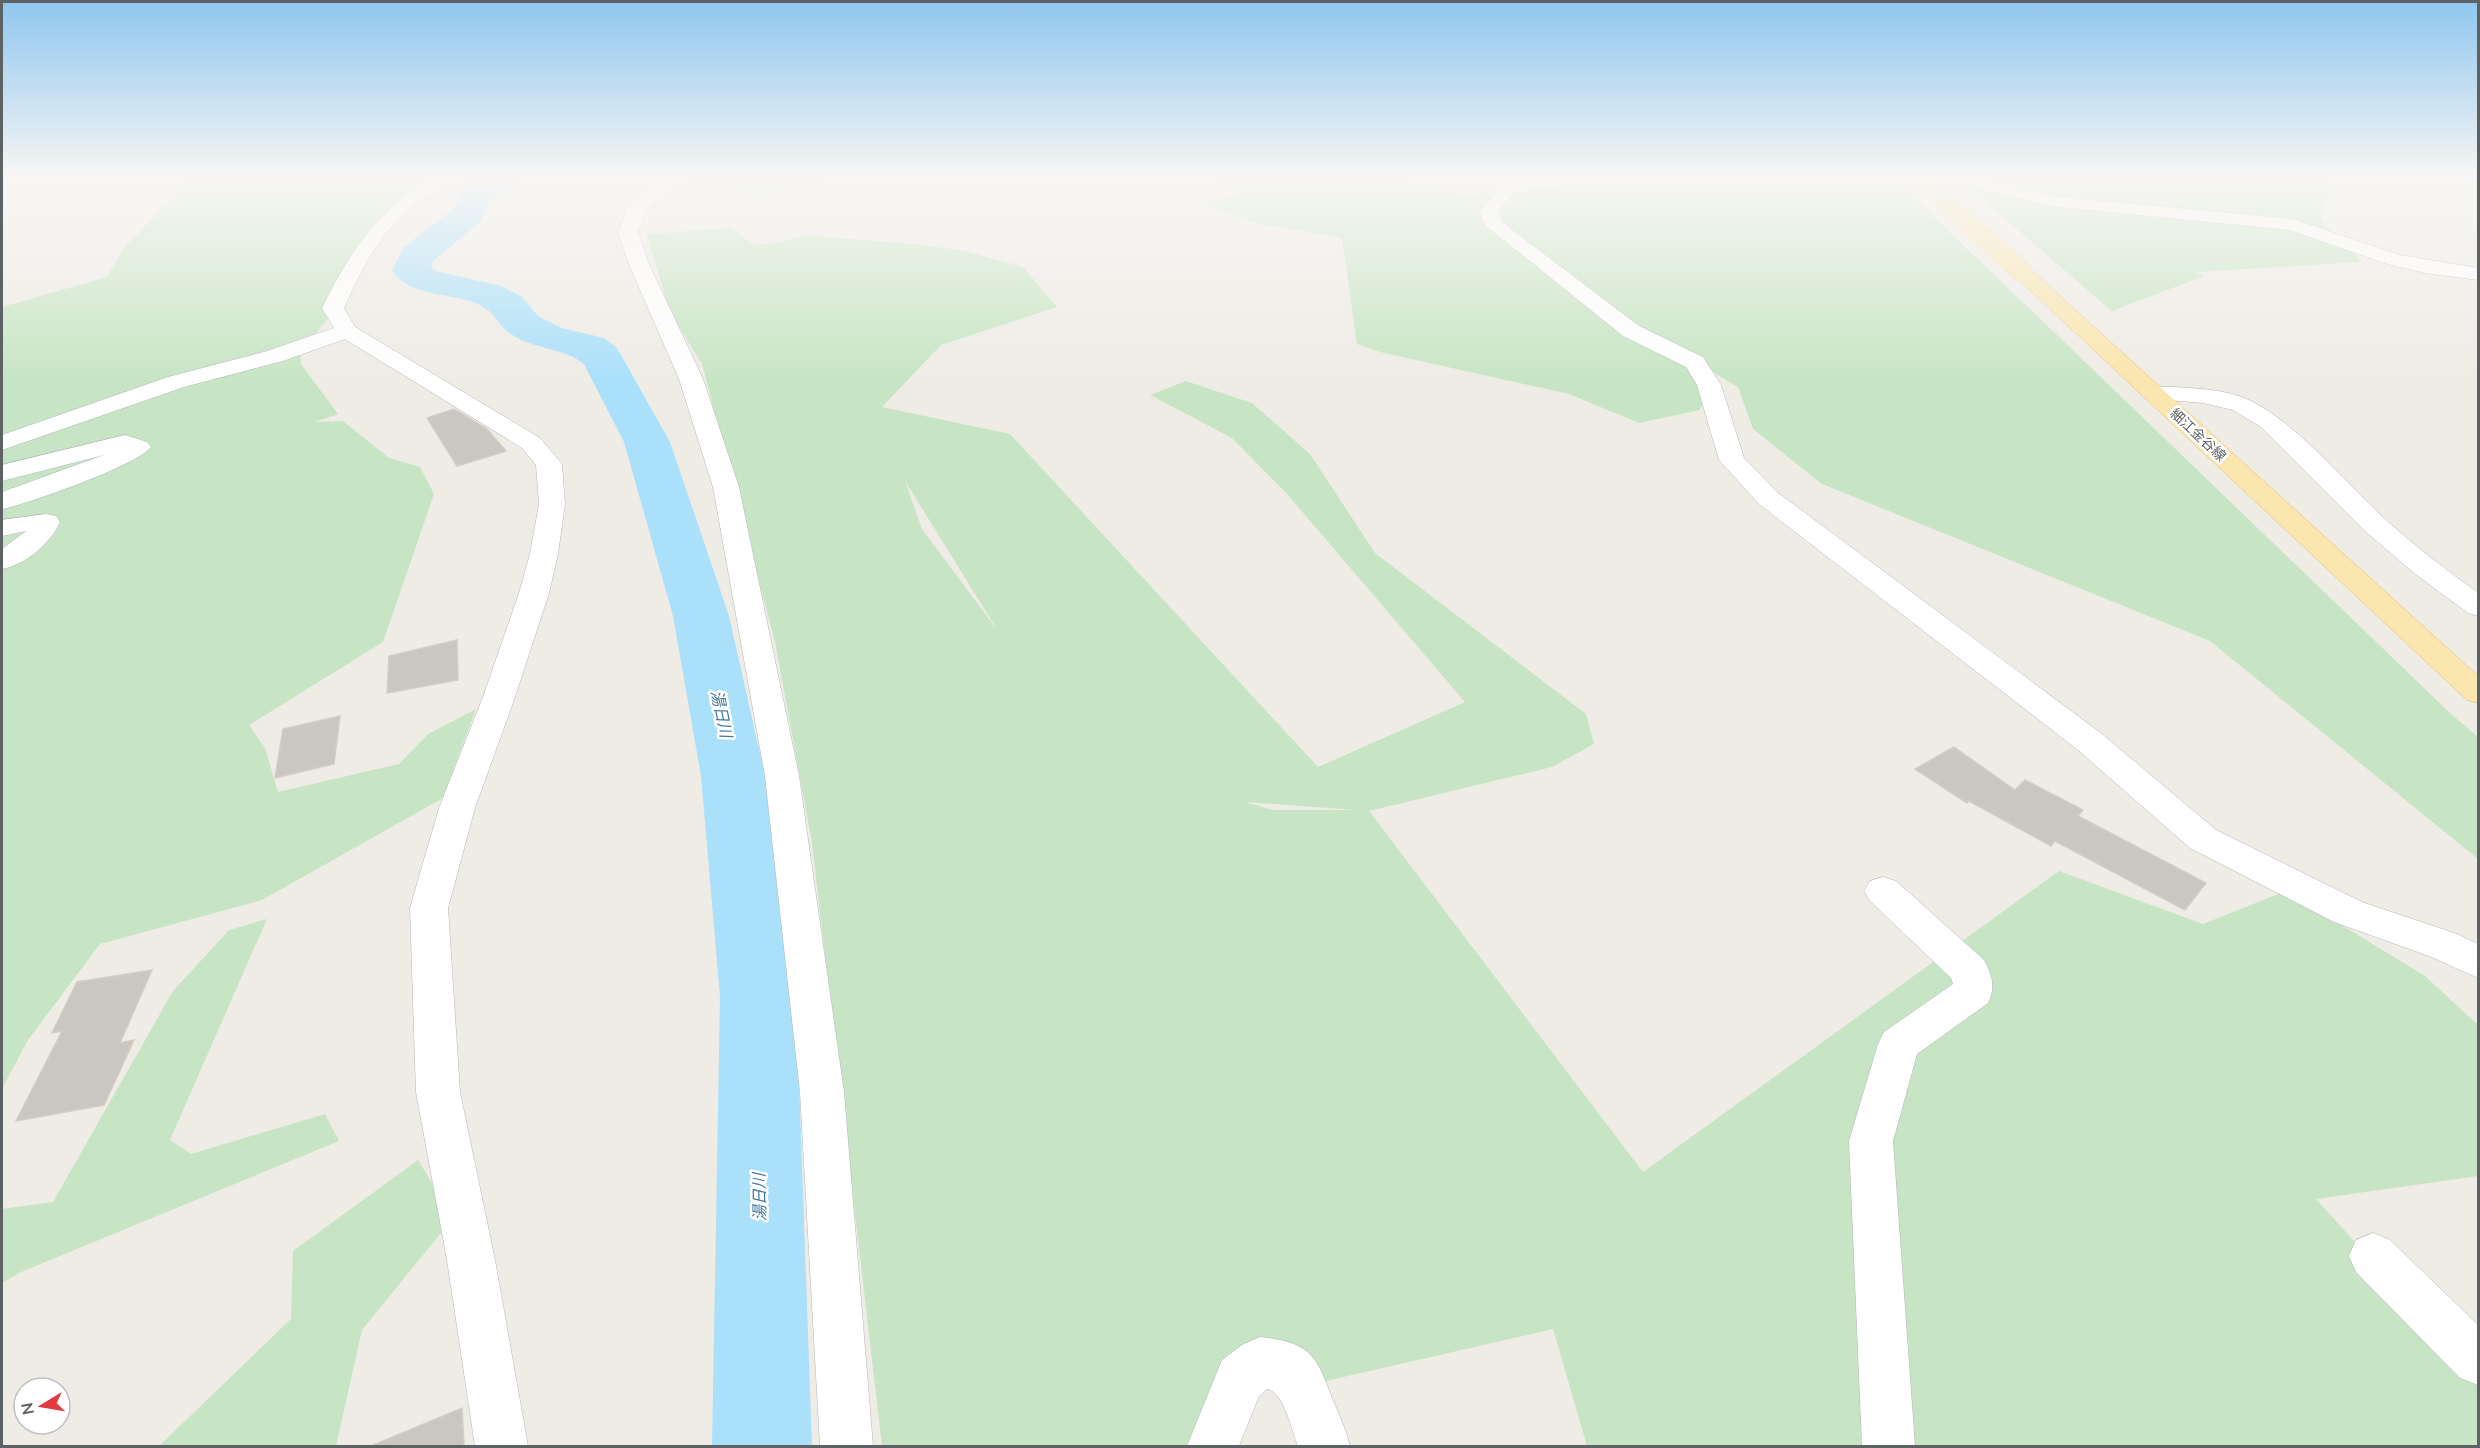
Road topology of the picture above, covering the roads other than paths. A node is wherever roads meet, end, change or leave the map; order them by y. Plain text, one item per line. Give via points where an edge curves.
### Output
1 (366, 245) edge
2 (632, 245) edge
3 (1519, 245) edge
4 (1992, 245) edge
5 (2349, 245) edge
6 (2478, 274) edge
7 (347, 331) junction
8 (2152, 393) junction
9 (2, 443) edge
10 (2, 473) edge
11 (2, 501) edge
12 (2, 528) edge
13 (2, 561) edge
14 (2478, 607) edge
15 (2478, 693) edge
16 (1883, 891) dead end
17 (2478, 962) edge
18 (2373, 1256) dead end
19 (2478, 1360) edge
20 (502, 1446) edge
21 (847, 1446) edge
22 (1213, 1446) edge
23 (1324, 1446) edge
24 (1890, 1446) edge

1 - 7 street via 333,308
2 - 21 street via 691,379 726,487 782,776 822,1092
3 - 17 street via 1631,331 1695,362 1709,385 1732,460 1768,498 2090,742 2203,839 2348,912 2443,945
4 - 8 main road, 細江金谷線, bridge
5 - 6 street via 2394,260
7 - 9 street via 275,356 176,382
7 - 20 street via 531,442 549,464 550,523 534,593 457,808 429,908 438,1092
8 - 14 street via 2203,396 2241,405 2270,422 2375,525
8 - 15 main road, 細江金谷線
10 - 11 street via 93,449 125,443 138,447 105,464
12 - 13 street via 46,522 27,543
16 - 24 street via 1970,971 1974,991 1899,1044 1871,1142
18 - 19 street
22 - 23 street via 1240,1378 1260,1363 1283,1365 1300,1380

